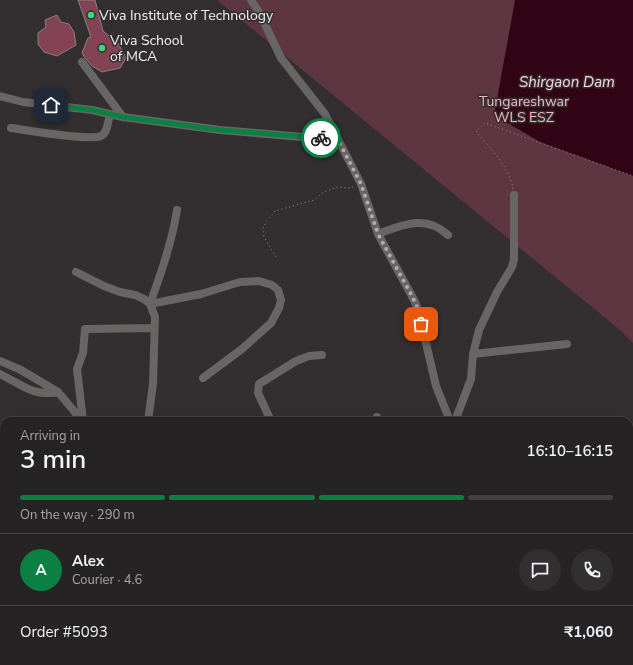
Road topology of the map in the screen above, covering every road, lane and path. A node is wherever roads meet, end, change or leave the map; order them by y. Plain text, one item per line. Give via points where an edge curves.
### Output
1 (251, 0) edge
2 (82, 62) dead end
3 (0, 96) edge
4 (110, 114) junction
5 (123, 117) junction
6 (10, 128) dead end
7 (338, 140) junction
8 (633, 176) edge
9 (361, 184) junction
10 (514, 195) joint
11 (177, 210) dead end
12 (378, 234) junction
13 (448, 235) dead end
14 (276, 257) dead end
15 (76, 272) dead end
16 (150, 304) junction
17 (154, 328) junction
18 (567, 344) dead end
19 (473, 354) junction
20 (322, 355) dead end
21 (0, 361) edge
22 (0, 374) edge
23 (203, 378) dead end
24 (58, 392) junction
25 (78, 417) edge
26 (81, 417) edge
27 (149, 417) edge
28 (269, 417) edge
29 (448, 417) edge
30 (456, 417) edge

1 - 7 street via 281,58 325,114
2 - 5 street
3 - 4 street via 23,102
4 - 5 street
4 - 6 street via 105,132 101,136 73,136
5 - 7 street via 220,130
7 - 9 street
8 - 10 path via 485,123 476,131 503,166 512,182
9 - 12 street
9 - 14 path via 324,192 314,200 275,211 263,228 264,237
10 - 19 street via 512,267 479,330
11 - 16 street via 164,265
12 - 13 street via 403,224 419,222 434,225
12 - 29 street via 418,309 436,386
15 - 16 street via 104,286 135,295
16 - 17 street via 155,317
16 - 23 street via 201,294 240,282 259,281 278,290 281,300 271,323
17 - 26 street via 84,329 83,353 77,369
17 - 27 street via 153,384
18 - 19 street
19 - 30 street via 471,378
20 - 28 street via 296,361 259,384 258,392
21 - 24 street via 22,370
22 - 24 street via 33,392
24 - 25 street

